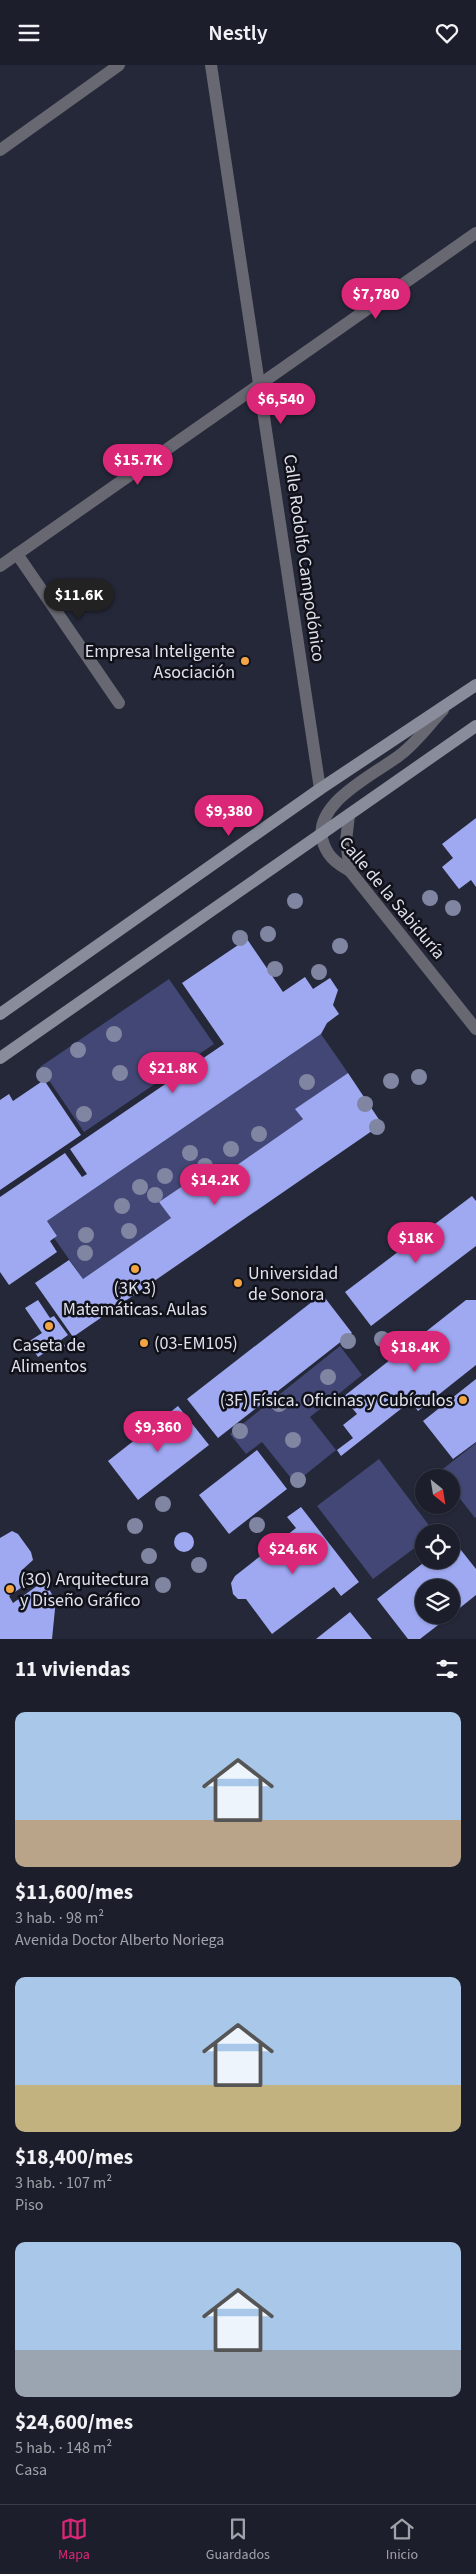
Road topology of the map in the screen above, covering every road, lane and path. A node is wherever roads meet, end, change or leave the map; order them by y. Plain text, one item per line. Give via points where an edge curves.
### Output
1 (119, 65) edge
2 (211, 65) edge
3 (0, 150) edge
4 (476, 233) edge
5 (261, 384) junction
6 (17, 554) junction
7 (0, 566) edge
8 (476, 685) edge
9 (119, 703) dead end
10 (447, 705) junction
11 (476, 726) edge
12 (320, 789) junction
13 (349, 815) junction
14 (320, 836) junction
15 (350, 871) junction
16 (0, 1014) edge
17 (476, 1029) edge
18 (0, 1057) edge

1 - 3 street
2 - 5 street, Calle Rodolfo Campodónico
4 - 5 street
5 - 6 street
5 - 12 street, Calle Rodolfo Campodónico
6 - 7 street
6 - 9 street
8 - 10 main road
10 - 12 main road
10 - 14 street via 402,753 337,800 323,817
11 - 13 main road
12 - 16 main road
13 - 14 main road
13 - 15 street via 346,841
14 - 15 street, Calle de la Sabiduría via 328,854
14 - 18 main road
15 - 17 street, Calle de la Sabiduría

